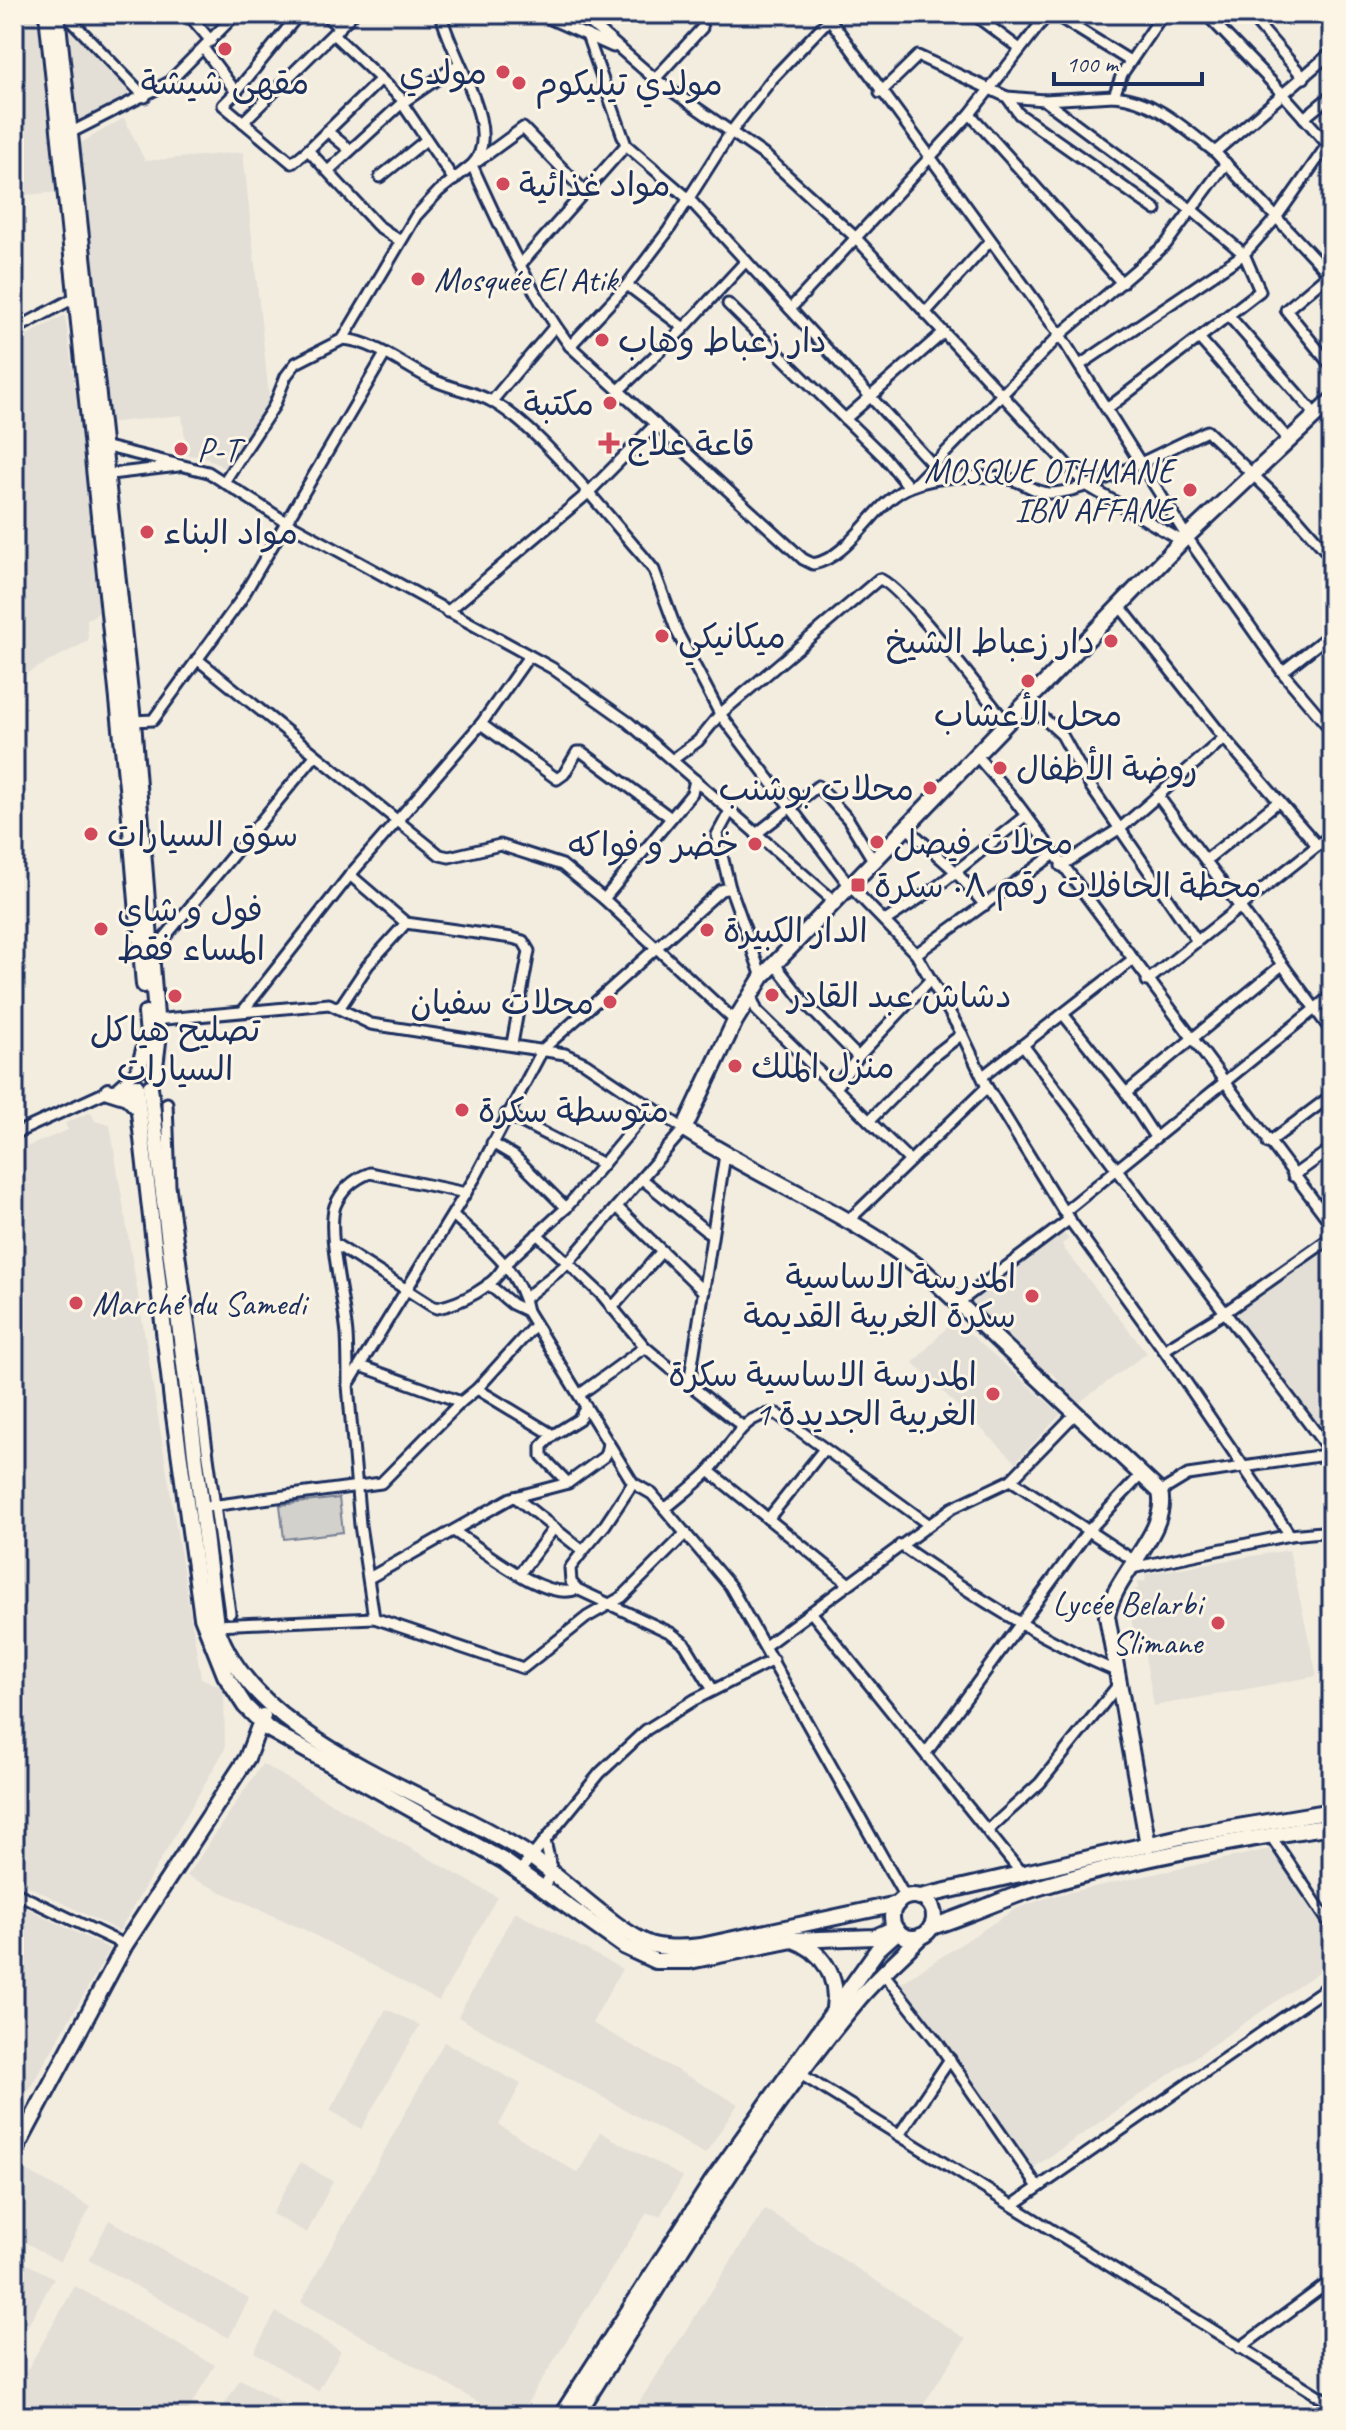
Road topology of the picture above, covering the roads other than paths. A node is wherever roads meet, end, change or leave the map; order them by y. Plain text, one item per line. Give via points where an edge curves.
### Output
1 (47, 14) edge
2 (188, 14) edge
3 (236, 14) edge
4 (299, 14) edge
5 (324, 14) edge
6 (353, 14) edge
7 (441, 14) edge
8 (539, 14) edge
9 (580, 14) edge
10 (973, 14) edge
11 (1048, 14) edge
12 (1054, 14) edge
13 (1163, 14) edge
14 (1206, 14) edge
15 (1249, 14) edge
16 (66, 15) edge
17 (830, 16) edge
18 (702, 28) dead end
19 (337, 31) junction
20 (587, 35) junction
21 (207, 45) junction
22 (1020, 49) junction
23 (623, 52) junction
24 (1332, 52) edge
25 (1130, 61) junction
26 (459, 64) junction
27 (1304, 78) junction
28 (381, 79) junction
29 (655, 79) junction
30 (988, 89) junction
31 (236, 92) junction
32 (880, 93) junction
33 (1283, 94) junction
34 (1332, 95) edge
35 (1114, 96) junction
36 (145, 97) junction
37 (1007, 97) junction
38 (1044, 100) junction
39 (403, 102) junction
40 (970, 114) junction
41 (1304, 118) junction
42 (243, 122) junction
43 (327, 131) junction
44 (731, 132) junction
45 (64, 136) junction
46 (426, 140) junction
47 (626, 145) junction
48 (1330, 146) edge
49 (308, 150) junction
50 (350, 150) junction
51 (1215, 152) junction
52 (929, 157) junction
53 (1226, 163) junction
54 (474, 164) junction
55 (328, 171) junction
56 (380, 177) dead end
57 (454, 180) junction
58 (585, 192) junction
59 (690, 200) junction
60 (1156, 210) dead end
61 (1192, 210) junction
62 (1276, 218) junction
63 (855, 237) junction
64 (400, 241) junction
65 (989, 242) junction
66 (1244, 254) junction
67 (746, 261) junction
68 (520, 265) junction
69 (1331, 274) edge
70 (1122, 283) junction
71 (627, 285) junction
72 (82, 293) junction
73 (728, 304) dead end
74 (790, 309) junction
75 (925, 313) junction
76 (1229, 316) junction
77 (555, 326) junction
78 (684, 328) junction
79 (14, 330) edge
80 (944, 332) junction
81 (1060, 335) junction
82 (1199, 338) junction
83 (343, 339) junction
84 (570, 346) junction
85 (385, 354) junction
86 (1080, 365) junction
87 (1332, 367) edge
88 (619, 390) junction
89 (1000, 395) junction
90 (869, 398) junction
91 (1332, 400) edge
92 (492, 401) junction
93 (1108, 408) junction
94 (1315, 414) junction
95 (845, 419) junction
96 (656, 424) junction
97 (1289, 440) junction
98 (96, 445) junction
99 (1142, 461) junction
100 (186, 465) junction
101 (933, 465) junction
102 (99, 475) junction
103 (1255, 475) junction
104 (224, 482) junction
105 (1086, 485) junction
106 (912, 486) junction
107 (587, 494) junction
108 (286, 522) junction
109 (1185, 539) junction
110 (1332, 558) edge
111 (1119, 605) junction
112 (447, 612) junction
113 (1332, 633) edge
114 (529, 656) junction
115 (197, 659) junction
116 (1282, 672) junction
117 (1025, 701) junction
118 (720, 714) junction
119 (133, 721) junction
120 (1005, 721) junction
121 (481, 724) junction
122 (1332, 731) edge
123 (1224, 738) junction
124 (975, 754) junction
125 (314, 757) junction
126 (672, 760) junction
127 (695, 780) junction
128 (1158, 796) junction
129 (1279, 801) junction
130 (790, 807) junction
131 (730, 811) junction
132 (1025, 816) junction
133 (671, 818) junction
134 (395, 822) junction
135 (906, 827) junction
136 (1122, 827) junction
137 (756, 834) junction
138 (1332, 834) edge
139 (1317, 845) junction
140 (1053, 855) junction
141 (873, 860) junction
142 (1206, 860) junction
143 (1061, 866) junction
144 (955, 871) junction
145 (350, 875) junction
146 (849, 885) junction
147 (730, 888) junction
148 (604, 899) junction
149 (834, 901) junction
150 (985, 905) junction
151 (1240, 907) junction
152 (885, 921) junction
153 (406, 923) junction
154 (1197, 941) junction
155 (655, 948) junction
156 (151, 954) junction
157 (916, 954) junction
158 (1132, 960) junction
159 (774, 963) junction
160 (1282, 965) junction
161 (762, 977) junction
162 (931, 979) junction
163 (1147, 981) junction
164 (750, 994) junction
165 (1332, 995) edge
166 (340, 1007) junction
167 (1314, 1008) junction
168 (243, 1011) junction
169 (1063, 1014) junction
170 (152, 1021) junction
171 (735, 1021) junction
172 (1332, 1032) edge
173 (962, 1034) junction
174 (1190, 1039) junction
175 (512, 1044) junction
176 (1023, 1045) junction
177 (543, 1049) junction
178 (858, 1057) junction
179 (983, 1076) junction
180 (141, 1079) junction
181 (1223, 1082) junction
182 (836, 1087) junction
183 (987, 1087) junction
184 (112, 1090) junction
185 (1126, 1093) junction
186 (1332, 1095) edge
187 (167, 1103) dead end
188 (137, 1107) junction
189 (651, 1107) junction
190 (506, 1114) junction
191 (869, 1121) junction
192 (684, 1129) junction
193 (14, 1134) edge
194 (1155, 1137) junction
195 (492, 1143) junction
196 (1268, 1143) junction
197 (1332, 1148) edge
198 (725, 1155) junction
199 (909, 1160) junction
200 (603, 1164) junction
201 (1119, 1169) junction
202 (1293, 1176) junction
203 (642, 1179) junction
204 (165, 1186) junction
205 (466, 1193) junction
206 (617, 1207) junction
207 (566, 1208) junction
208 (156, 1209) junction
209 (453, 1215) junction
210 (1067, 1216) junction
211 (848, 1221) junction
212 (1332, 1225) edge
213 (537, 1234) junction
214 (711, 1235) junction
215 (1332, 1237) edge
216 (335, 1244) junction
217 (662, 1251) junction
218 (505, 1264) junction
219 (567, 1264) junction
220 (488, 1284) junction
221 (406, 1291) junction
222 (704, 1292) junction
223 (525, 1298) junction
224 (958, 1303) junction
225 (612, 1308) junction
226 (527, 1311) junction
227 (1224, 1313) junction
228 (535, 1325) junction
229 (645, 1347) junction
230 (1164, 1350) junction
231 (180, 1353) junction
232 (361, 1366) junction
233 (689, 1384) junction
234 (348, 1385) junction
235 (477, 1389) junction
236 (579, 1395) junction
237 (461, 1402) junction
238 (586, 1407) junction
239 (1074, 1415) junction
240 (190, 1426) junction
241 (742, 1426) junction
242 (553, 1435) junction
243 (608, 1444) junction
244 (824, 1449) junction
245 (1246, 1467) junction
246 (709, 1471) junction
247 (1140, 1476) junction
248 (1011, 1480) junction
249 (568, 1483) junction
250 (633, 1483) junction
251 (356, 1485) junction
252 (1160, 1492) junction
253 (515, 1497) junction
254 (207, 1507) junction
255 (665, 1509) junction
256 (768, 1519) junction
257 (928, 1524) junction
258 (554, 1528) junction
259 (1088, 1531) junction
260 (1332, 1531) edge
261 (455, 1532) junction
262 (686, 1533) junction
263 (1290, 1535) junction
264 (900, 1545) junction
265 (583, 1551) junction
266 (1130, 1565) junction
267 (520, 1573) junction
268 (369, 1578) junction
269 (848, 1583) junction
270 (577, 1589) junction
271 (608, 1606) junction
272 (811, 1612) junction
273 (230, 1613) dead end
274 (374, 1618) junction
275 (1018, 1623) junction
276 (216, 1625) junction
277 (765, 1646) junction
278 (773, 1660) junction
279 (1119, 1678) junction
280 (713, 1690) junction
281 (271, 1706) junction
282 (290, 1720) junction
283 (259, 1721) junction
284 (278, 1735) junction
285 (926, 1753) junction
286 (247, 1758) junction
287 (1332, 1811) edge
288 (1332, 1826) edge
289 (988, 1830) junction
290 (1270, 1835) junction
291 (545, 1841) junction
292 (1148, 1845) junction
293 (530, 1856) junction
294 (520, 1871) junction
295 (552, 1872) junction
296 (1022, 1874) junction
297 (543, 1888) junction
298 (14, 1892) edge
299 (907, 1899) junction
300 (1332, 1927) edge
301 (897, 1929) junction
302 (926, 1932) junction
303 (793, 1940) junction
304 (125, 1945) junction
305 (884, 1974) junction
306 (1332, 1984) edge
307 (834, 2009) junction
308 (950, 2059) junction
309 (802, 2075) junction
310 (899, 2135) junction
311 (14, 2153) edge
312 (1038, 2187) junction
313 (1013, 2205) junction
314 (1332, 2280) edge
315 (1240, 2348) junction
316 (1332, 2404) edge
317 (561, 2416) edge
318 (576, 2416) edge

1 - 45 street
2 - 21 street
3 - 21 street
4 - 31 street
5 - 19 street
6 - 19 street
7 - 26 street
8 - 20 street
9 - 23 street
10 - 22 street
11 - 22 street
12 - 25 street
13 - 25 street
14 - 33 street
15 - 27 street
16 - 36 street
16 - 45 street
17 - 32 street
17 - 44 street
18 - 29 street
19 - 28 street
19 - 42 street
20 - 23 street
20 - 47 street
21 - 31 street
21 - 36 street via 168,83
22 - 30 street
23 - 29 street
24 - 27 street
25 - 35 street
26 - 39 street
26 - 54 street via 483,124 482,150
27 - 33 street
28 - 39 street
28 - 43 street
29 - 44 street
30 - 32 street via 915,56
30 - 37 street
30 - 40 street
31 - 42 street via 223,105
32 - 52 street
33 - 41 street
33 - 51 street
34 - 41 street
35 - 38 street
35 - 51 street via 1163,112
36 - 45 street
37 - 38 street
37 - 60 street via 1019,114
38 - 61 street
39 - 46 street
39 - 50 street
40 - 52 street
40 - 70 street
41 - 48 street
42 - 49 street via 292,163
43 - 49 street
43 - 50 street
44 - 59 street
44 - 63 street via 767,157
45 - 72 street
46 - 56 street
46 - 57 street
47 - 58 street
47 - 59 street
48 - 62 street
49 - 55 street
50 - 55 street
51 - 53 street
52 - 63 street
52 - 65 street
53 - 61 street
53 - 62 street
54 - 57 street
54 - 58 street via 523,128
54 - 68 street
55 - 64 street via 377,225
57 - 64 street via 428,202
58 - 68 street
59 - 67 street
59 - 71 street
61 - 66 street
61 - 70 street via 1166,244
62 - 66 street
62 - 69 street
63 - 74 street
63 - 75 street
64 - 83 street
65 - 75 street
65 - 81 street
66 - 76 street via 1261,289
66 - 86 street
67 - 74 street
67 - 78 street
68 - 77 street
69 - 87 street via 1286,310
70 - 81 street
71 - 78 street
71 - 84 street
72 - 79 street
72 - 98 street
73 - 95 street
74 - 90 street
75 - 80 street
76 - 82 street
76 - 94 street
77 - 84 street
77 - 92 street
78 - 88 street
80 - 89 street
80 - 90 street
81 - 86 street
81 - 89 street
82 - 93 street
82 - 97 street
83 - 85 street
83 - 104 street via 296,363
84 - 88 street
85 - 92 street via 430,379
85 - 108 street
86 - 93 street
88 - 96 street
89 - 101 street
89 - 105 street
90 - 95 street
90 - 101 street
91 - 94 street
92 - 107 street via 536,437
93 - 99 street
94 - 97 street
95 - 106 street
96 - 106 street via 813,564 831,557
96 - 107 street
97 - 103 street
98 - 100 street
98 - 102 street
99 - 103 street via 1207,431
99 - 105 street
99 - 109 street
100 - 102 street
100 - 104 street
101 - 106 street
102 - 119 street
102 - 170 street
103 - 109 street
103 - 110 street
104 - 108 street
105 - 106 street via 1047,493 1007,478
105 - 109 street
107 - 112 street
107 - 118 street via 654,570 677,632
108 - 112 street
108 - 115 street via 240,601
109 - 111 street
109 - 116 street
111 - 117 street
111 - 123 street
112 - 114 street
113 - 116 street
114 - 121 street
114 - 126 street via 588,691
115 - 119 street via 153,720
115 - 125 street
116 - 122 street
117 - 120 street
117 - 136 street via 1062,735 1089,784
118 - 120 street via 879,579 914,610
118 - 126 street via 698,741
118 - 130 street
119 - 156 street
120 - 124 street
121 - 133 street via 557,779 582,752
121 - 134 street
123 - 128 street
123 - 129 street
124 - 132 street
124 - 135 street
125 - 134 street
125 - 156 street
126 - 127 street
127 - 131 street
127 - 133 street via 692,793
128 - 136 street
128 - 142 street
129 - 139 street
129 - 142 street
130 - 137 street
130 - 141 street via 819,787 848,819
130 - 146 street
131 - 137 street
131 - 147 street via 717,835
132 - 140 street
132 - 144 street
133 - 148 street
134 - 145 street
134 - 148 street via 440,855 467,854 493,845 562,865
135 - 141 street
135 - 144 street
136 - 143 street
136 - 154 street
137 - 149 street
138 - 139 street
139 - 151 street
140 - 143 street
140 - 150 street
141 - 146 street
142 - 151 street
143 - 158 street
144 - 150 street
144 - 152 street
145 - 153 street
145 - 168 street
146 - 149 street
146 - 152 street
147 - 155 street via 712,895
147 - 161 street
148 - 155 street
149 - 159 street
150 - 157 street
151 - 154 street
151 - 160 street
152 - 157 street
153 - 166 street
153 - 175 street via 512,938 526,945
154 - 163 street
155 - 171 street
155 - 177 street
156 - 170 street
157 - 162 street
158 - 163 street
158 - 169 street
159 - 161 street
159 - 178 street
160 - 167 street
160 - 174 street
161 - 164 street
162 - 173 street
162 - 178 street
163 - 174 street
164 - 171 street
164 - 182 street via 757,1011
165 - 167 street
166 - 168 street via 313,1004
166 - 175 street via 371,1024
167 - 172 street
167 - 181 street
168 - 170 street
169 - 176 street
169 - 185 street
170 - 180 street
171 - 192 street
173 - 179 street
173 - 191 street
174 - 181 street
174 - 185 street
175 - 177 street
176 - 179 street
176 - 201 street
177 - 189 street via 585,1063
177 - 190 street
178 - 182 street
179 - 183 street
180 - 184 street
180 - 188 street
180 - 204 street
181 - 194 street
181 - 196 street
182 - 191 street
183 - 199 street
183 - 210 street
184 - 188 street
184 - 193 street
185 - 194 street
186 - 196 street
187 - 204 street
188 - 208 street
189 - 192 street
189 - 200 street
190 - 195 street
190 - 200 street
191 - 199 street
192 - 198 street
192 - 203 street
194 - 201 street
195 - 205 street
195 - 207 street via 514,1156
196 - 202 street
197 - 202 street
198 - 211 street
198 - 214 street
199 - 211 street
200 - 207 street
201 - 210 street
201 - 227 street
202 - 212 street
203 - 206 street
203 - 214 street
204 - 208 street
204 - 231 street
205 - 209 street
205 - 216 street via 388,1175 357,1178 336,1205
206 - 217 street
206 - 219 street
207 - 213 street
208 - 231 street
209 - 218 street
209 - 221 street
210 - 224 street
210 - 230 street
211 - 224 street via 884,1239
213 - 218 street
213 - 219 street
214 - 222 street
215 - 227 street
216 - 221 street
216 - 234 street
217 - 222 street
217 - 225 street
218 - 220 street
218 - 223 street
219 - 223 street
219 - 225 street
220 - 221 street via 437,1308
220 - 226 street
221 - 232 street
222 - 233 street
223 - 226 street
224 - 239 street
225 - 229 street
226 - 228 street
227 - 230 street
227 - 245 street via 1332,1454
228 - 235 street
228 - 236 street
229 - 233 street
229 - 236 street
230 - 245 street
231 - 240 street
231 - 240 street
232 - 234 street
232 - 237 street
233 - 241 street
234 - 251 street
235 - 237 street
235 - 242 street
236 - 238 street
237 - 251 street via 385,1481
238 - 242 street via 579,1419
238 - 243 street
239 - 247 street
239 - 248 street
240 - 254 street
240 - 283 street via 202,1617 225,1675
241 - 244 street via 777,1414
241 - 246 street
242 - 249 street via 542,1446 542,1456
243 - 249 street via 605,1456
243 - 250 street
244 - 256 street
244 - 257 street
245 - 252 street via 1188,1475
245 - 263 street
246 - 255 street
246 - 256 street
247 - 252 street
247 - 259 street
248 - 257 street
248 - 259 street
249 - 253 street
250 - 255 street
250 - 265 street
251 - 254 street
251 - 268 street
252 - 266 street via 1160,1515
253 - 258 street
253 - 261 street
254 - 273 street
254 - 276 street
255 - 262 street
256 - 269 street
257 - 264 street
258 - 265 street
258 - 267 street
259 - 266 street
259 - 275 street
260 - 263 street
261 - 267 street
261 - 268 street
262 - 271 street
262 - 277 street via 730,1586
263 - 266 street
264 - 269 street
264 - 275 street
265 - 270 street via 570,1568
266 - 279 street via 1107,1616
267 - 270 street via 557,1593
268 - 274 street
269 - 272 street
270 - 271 street
271 - 274 street via 523,1668
271 - 280 street via 685,1644
272 - 277 street
272 - 285 street
274 - 276 street
275 - 279 street
275 - 285 street
276 - 281 street via 230,1659
277 - 278 street
278 - 280 street
278 - 299 street
279 - 289 street via 1040,1783
279 - 292 street
280 - 291 street via 646,1730 600,1773
281 - 282 street
281 - 283 street
282 - 284 street
282 - 293 street via 406,1791
283 - 284 street
283 - 286 street
284 - 286 street
284 - 294 street
285 - 289 street
286 - 304 street
287 - 292 street
288 - 290 street
289 - 296 street
290 - 300 street
290 - 302 street via 1041,1886
291 - 293 street
291 - 295 street
292 - 296 street
293 - 294 street
293 - 295 street
294 - 297 street
295 - 297 street
295 - 299 street via 642,1940 678,1949
296 - 299 street
297 - 303 street via 625,1947 655,1961 690,1961
298 - 304 street
299 - 301 street via 892,1915
299 - 302 street via 933,1909
301 - 302 street via 909,1937
301 - 303 street via 868,1938
301 - 307 street
302 - 305 street
303 - 307 street via 827,1967
304 - 311 street
305 - 308 street
305 - 309 street
306 - 312 street
307 - 317 street via 713,2180
308 - 310 street
308 - 312 street
309 - 310 street
309 - 318 street
310 - 313 street
312 - 313 street
313 - 315 street
314 - 315 street
315 - 316 street

